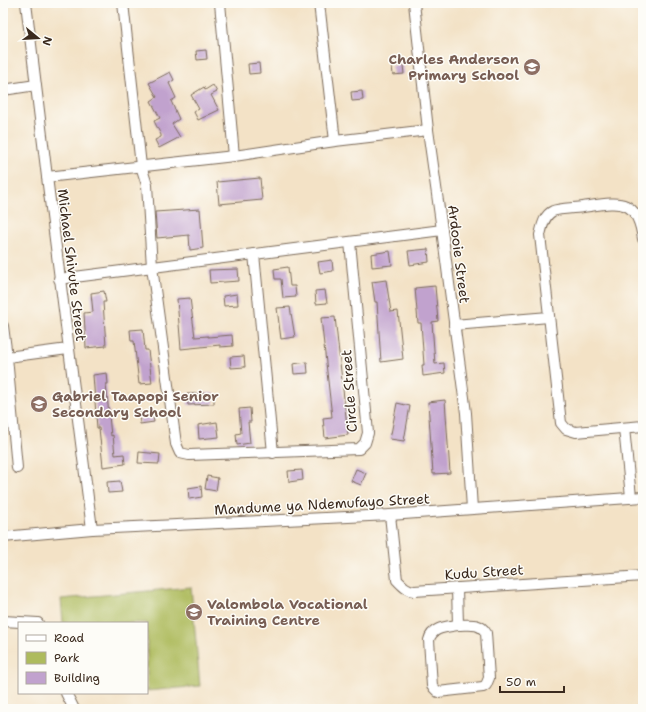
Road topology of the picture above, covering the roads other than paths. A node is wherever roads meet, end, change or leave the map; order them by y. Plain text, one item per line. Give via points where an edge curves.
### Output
1 (26, 3) edge
2 (123, 3) edge
3 (220, 3) edge
4 (319, 3) edge
5 (414, 3) edge
6 (36, 86) junction
7 (3, 90) edge
8 (428, 130) junction
9 (335, 141) junction
10 (234, 156) junction
11 (141, 166) junction
12 (46, 177) junction
13 (442, 230) junction
14 (643, 239) edge
15 (350, 242) junction
16 (254, 254) junction
17 (152, 267) junction
18 (59, 279) junction
19 (549, 317) junction
20 (454, 324) junction
21 (3, 326) edge
22 (68, 349) junction
23 (7, 357) junction
24 (643, 426) edge
25 (624, 428) junction
26 (273, 453) junction
27 (17, 468) dead end
28 (631, 497) junction
29 (643, 497) edge
30 (472, 509) junction
31 (390, 516) junction
32 (92, 530) junction
33 (3, 537) edge
34 (643, 576) edge
35 (457, 588) junction
36 (3, 621) edge
37 (20, 622) edge
38 (458, 625) junction
39 (66, 694) edge
40 (74, 709) edge

1 - 6 street, Michael Shivute Street
2 - 11 street
3 - 10 street
4 - 9 street
5 - 8 street, Ardooie Street
6 - 7 street
6 - 12 street, Michael Shivute Street
8 - 9 street
8 - 13 street, Ardooie Street
9 - 10 street
10 - 11 street
11 - 12 street
11 - 17 street via 146,185
12 - 18 street, Michael Shivute Street
13 - 15 street
13 - 20 street, Ardooie Street
14 - 19 street via 638,216 616,202 553,211 544,221 540,235
15 - 16 street
15 - 26 street, Circle Street via 368,433 366,443 359,449
16 - 17 street
16 - 26 street
17 - 18 street
17 - 26 street, Circle Street via 176,444 180,453
18 - 22 street, Michael Shivute Street
19 - 20 street
19 - 25 street via 561,423 566,429 576,432
20 - 30 street, Ardooie Street via 466,413
21 - 23 street
22 - 23 street
22 - 32 street, Michael Shivute Street
23 - 27 street
24 - 25 street
25 - 28 street
28 - 29 street, Mandume ya Ndemufayo Street
28 - 30 street, Mandume ya Ndemufayo Street
30 - 31 street, Mandume ya Ndemufayo Street
31 - 32 street, Mandume ya Ndemufayo Street
31 - 35 street, Kudu Street via 397,580 404,588 414,591
32 - 33 street, Mandume ya Ndemufayo Street
34 - 35 street, Kudu Street
35 - 38 street
36 - 37 street
38 - 38 street via 479,625 484,628 489,678 483,687 438,692 432,686 430,635 434,630
39 - 40 street

